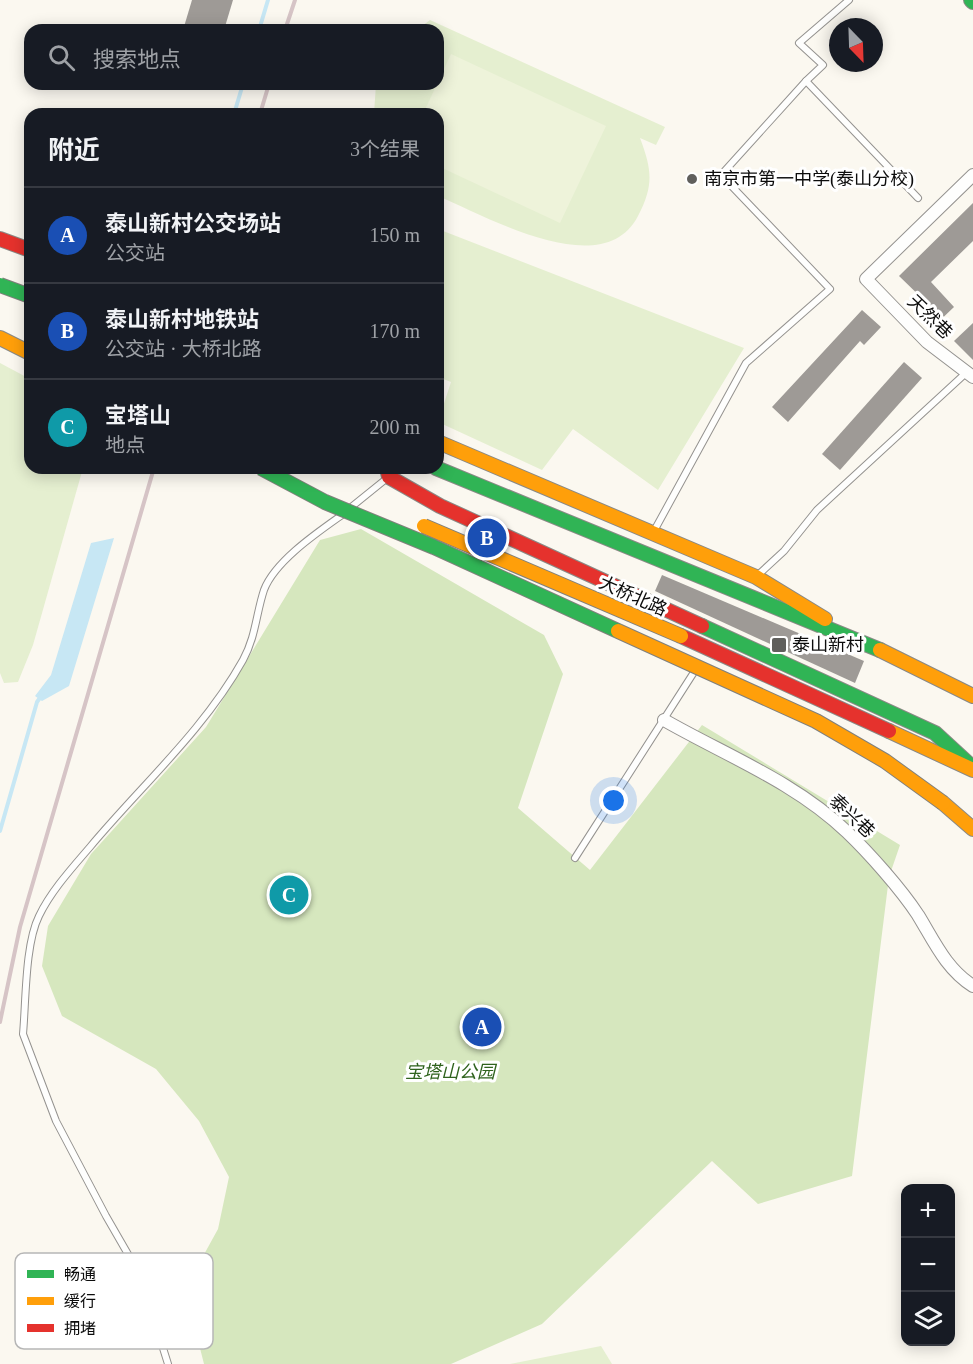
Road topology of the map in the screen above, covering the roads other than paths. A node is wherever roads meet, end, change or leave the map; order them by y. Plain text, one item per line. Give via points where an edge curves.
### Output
1 (849, 0) edge
2 (806, 81) junction
3 (973, 175) edge
4 (918, 198) dead end
5 (0, 239) edge
6 (24, 248) edge
7 (0, 285) edge
8 (24, 293) edge
9 (0, 294) edge
10 (24, 294) edge
11 (0, 338) edge
12 (24, 350) edge
13 (970, 374) edge
14 (444, 445) edge
15 (444, 471) edge
16 (272, 474) edge
17 (290, 474) edge
18 (385, 474) edge
19 (393, 474) edge
20 (379, 508) dead end
21 (412, 521) dead end
22 (653, 533) junction
23 (756, 577) junction
24 (866, 643) junction
25 (709, 649) junction
26 (973, 696) edge
27 (664, 720) junction
28 (973, 769) edge
29 (973, 829) edge
30 (575, 858) dead end
31 (973, 986) edge
32 (127, 1253) edge
33 (163, 1349) edge
34 (168, 1364) edge

1 - 2 lane via 799,43 823,64
2 - 4 lane
2 - 22 lane via 721,175 830,289 746,363
3 - 13 street, 天然巷 via 866,279 927,342
5 - 6 main road
7 - 8 main road, bridge
9 - 10 main road
11 - 12 main road
13 - 23 lane via 817,510 784,551
14 - 22 main road
15 - 24 main road
16 - 29 main road, bridge via 325,502 434,547 816,722 914,780
17 - 20 main road
18 - 32 lane via 301,546 273,577 264,590 251,642 223,690 200,722 68,873 48,901 33,933 23,1034 56,1121
19 - 28 main road via 440,506 935,733
21 - 25 main road, 大桥北路, bridge
22 - 23 main road
23 - 24 main road
24 - 26 main road
25 - 27 lane
25 - 28 main road, 大桥北路
27 - 30 lane
27 - 31 street, 泰兴巷 via 796,792 847,832 907,901 945,960
33 - 34 lane

